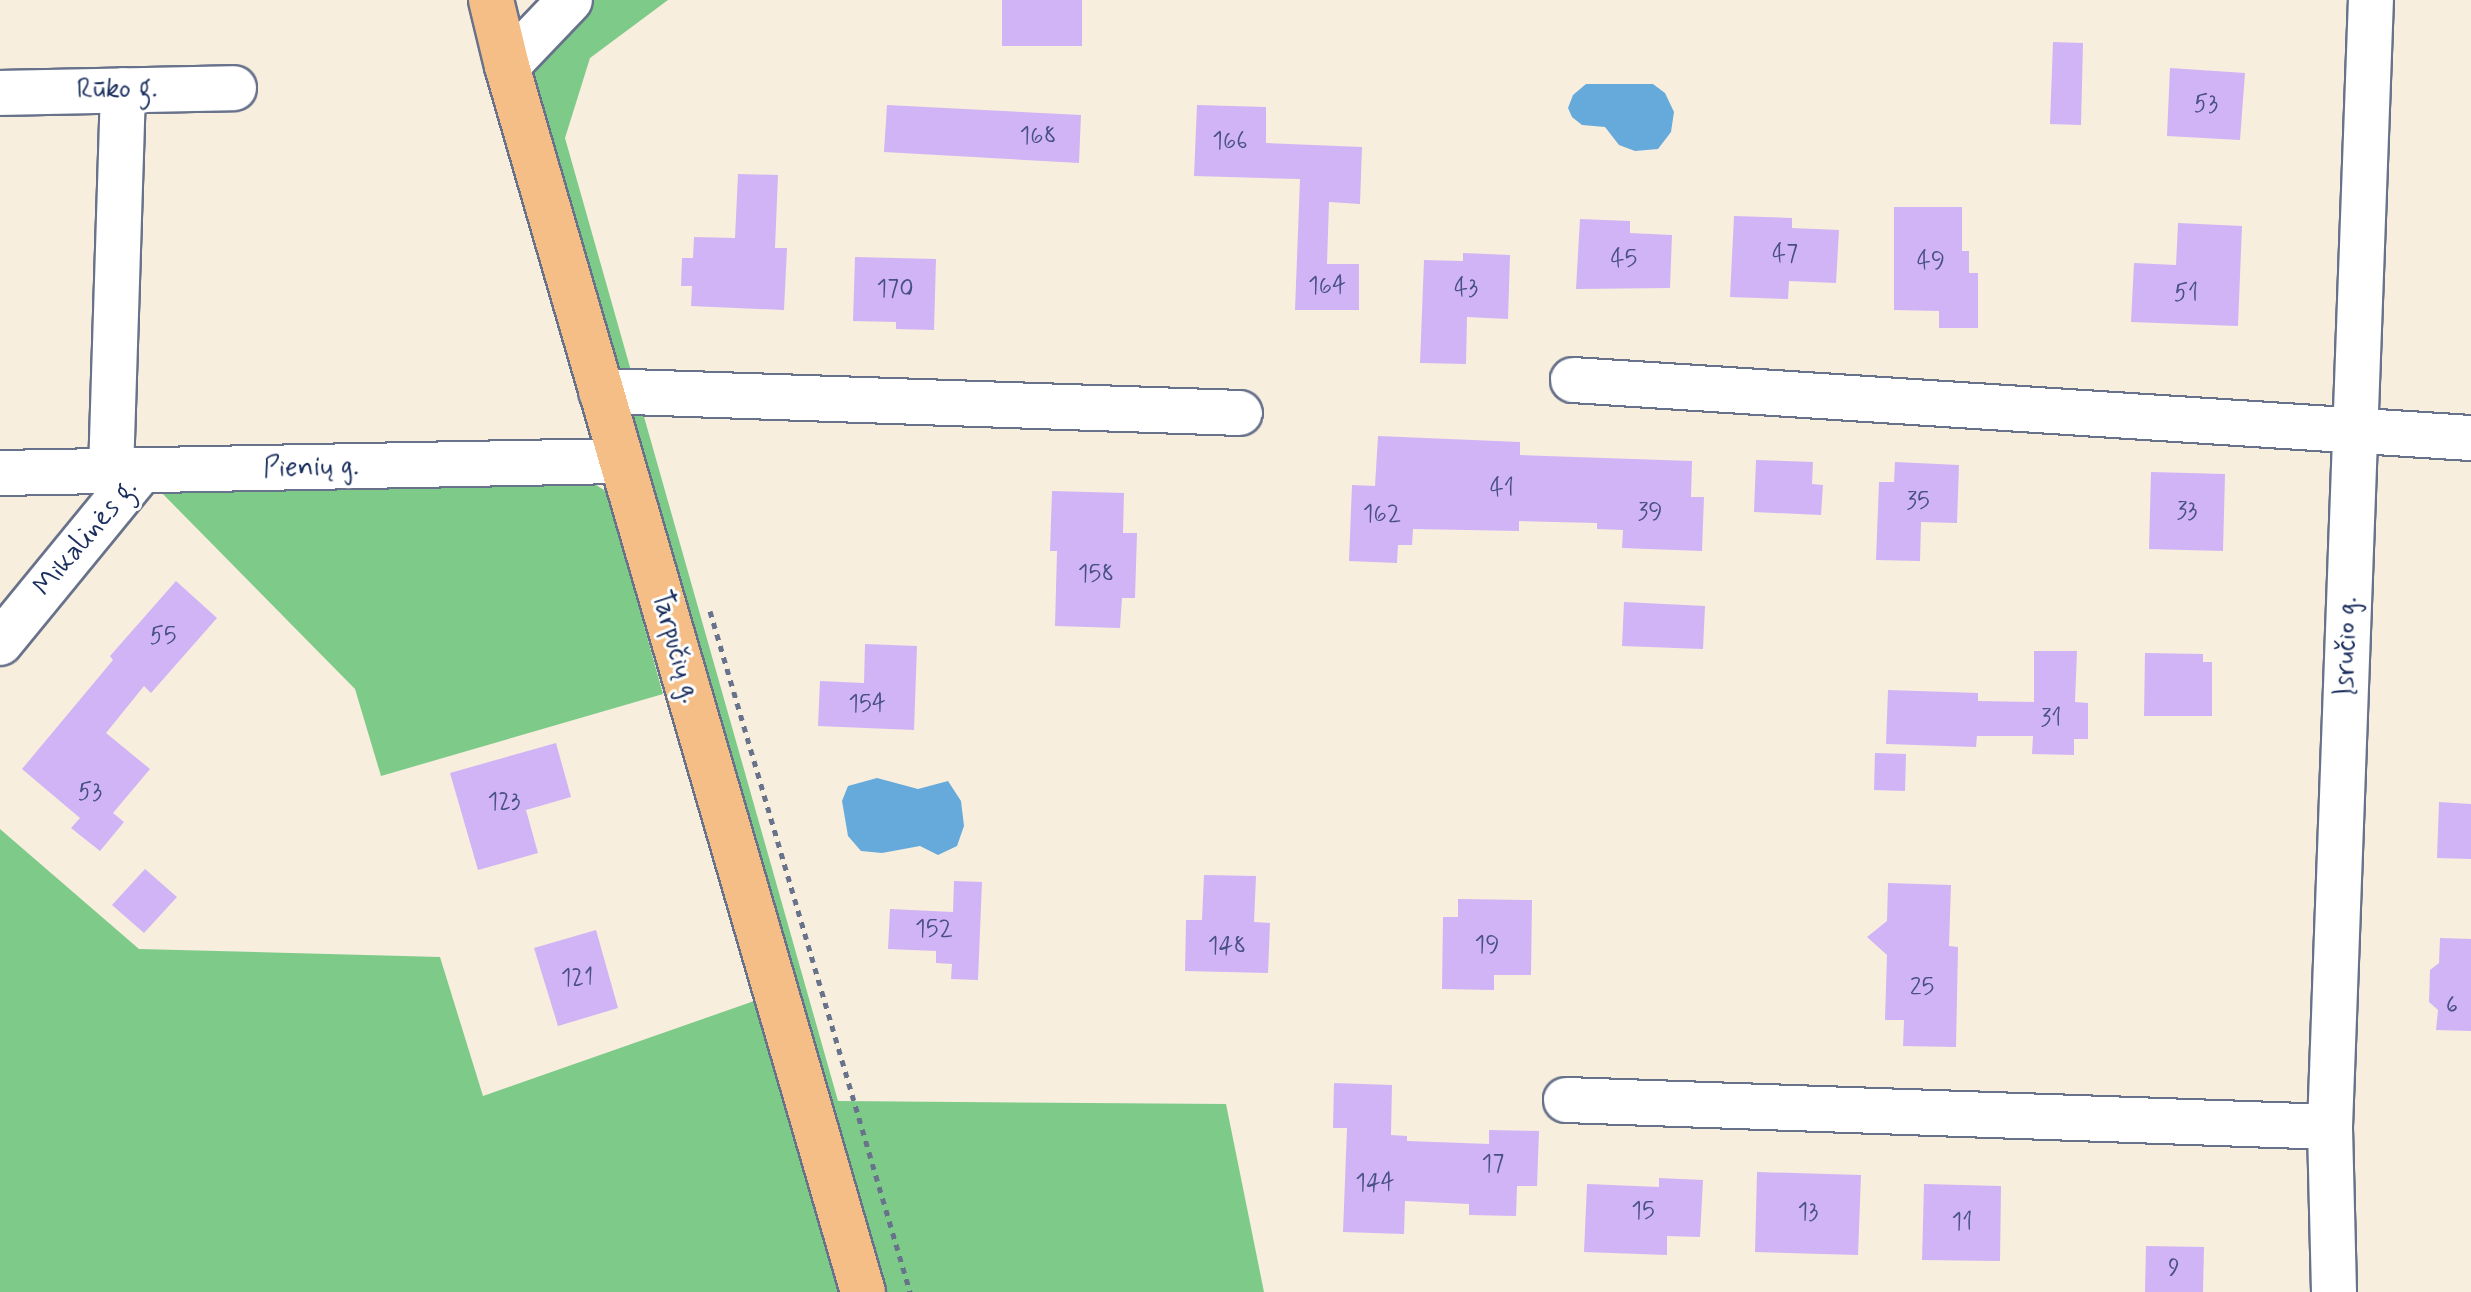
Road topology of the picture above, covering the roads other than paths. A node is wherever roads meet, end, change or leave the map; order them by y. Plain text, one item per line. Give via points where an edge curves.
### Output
1 (491, 0) edge
2 (570, 0) edge
3 (2371, 0) edge
4 (507, 66) junction
5 (234, 88) dead end
6 (123, 90) junction
7 (0, 93) edge
8 (1573, 380) dead end
9 (601, 391) junction
10 (1240, 413) dead end
11 (2354, 430) junction
12 (2471, 438) edge
13 (621, 461) junction
14 (126, 472) junction
15 (0, 473) edge
16 (0, 643) edge
17 (1566, 1100) dead end
18 (2330, 1127) junction
19 (863, 1292) edge
20 (2334, 1292) edge

1 - 4 main road, Tarpučių g.
2 - 4 street
3 - 11 street, Įsručio g.
4 - 9 main road, Tarpučių g.
5 - 6 street, Rūko g.
6 - 7 street, Rūko g.
6 - 14 street
8 - 11 street
9 - 10 street
9 - 13 main road, Tarpučių g.
11 - 12 street
11 - 18 street, Įsručio g.
13 - 14 street, Pienių g.
13 - 19 main road, Tarpučių g.
14 - 15 street, Pienių g.
14 - 16 street, Mikalinės g.
17 - 18 street
18 - 20 street, Įsručio g.

